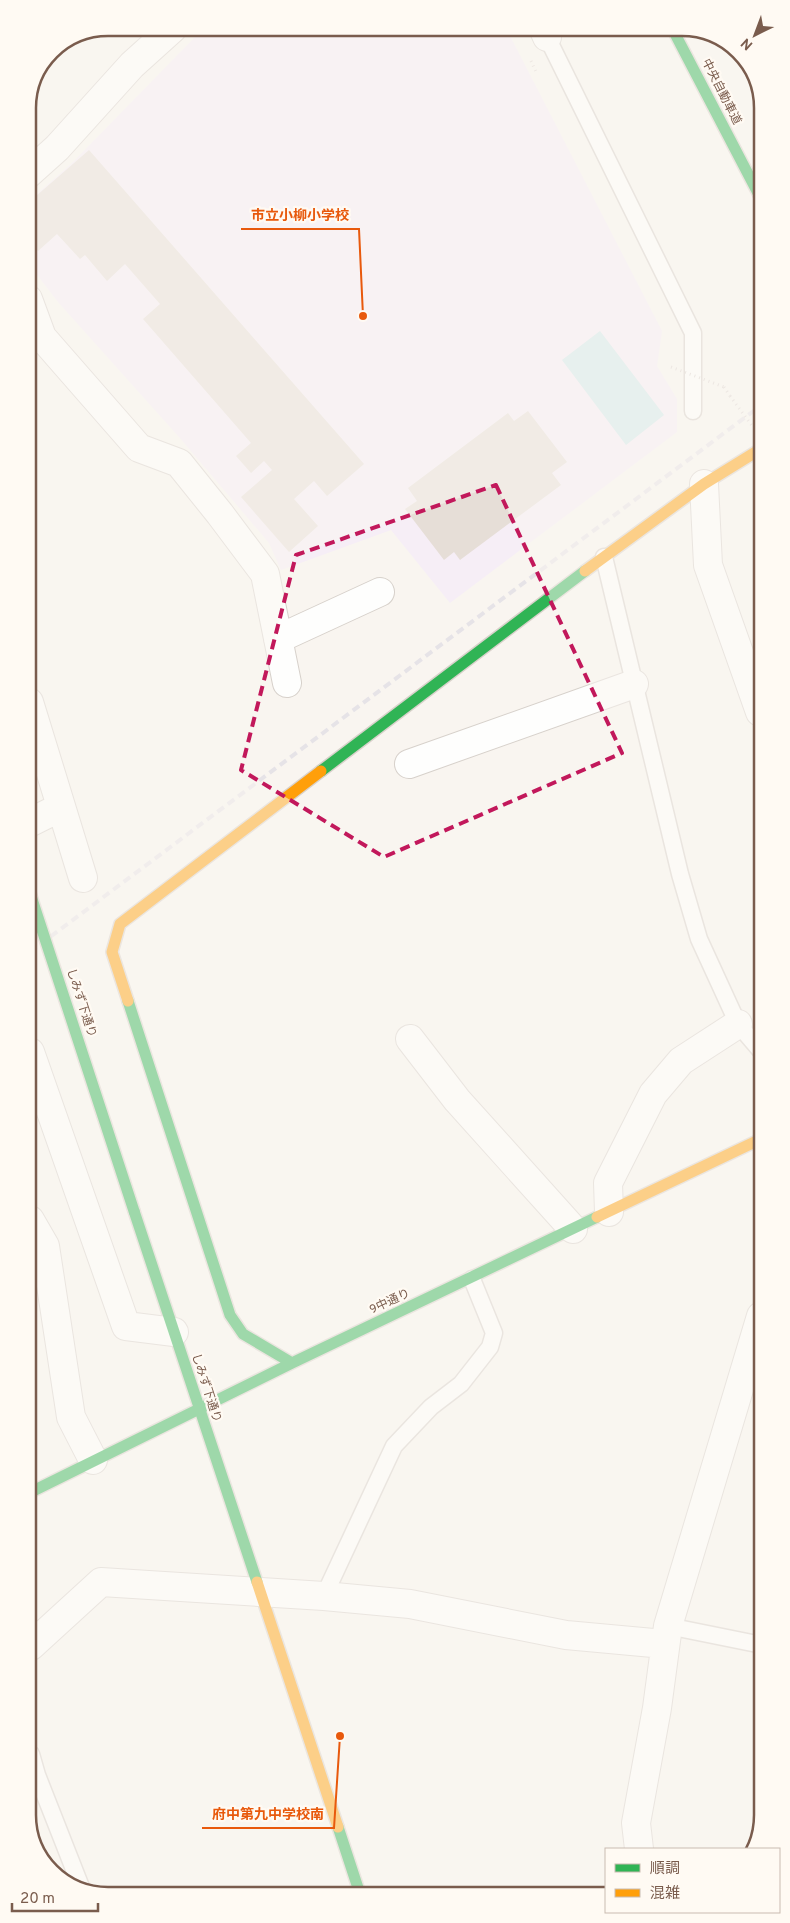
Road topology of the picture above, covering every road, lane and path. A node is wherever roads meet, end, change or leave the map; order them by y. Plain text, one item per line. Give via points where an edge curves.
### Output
1 (164, 36) edge
2 (547, 36) edge
3 (676, 36) edge
4 (36, 167) edge
5 (754, 185) edge
6 (36, 321) edge
7 (671, 367) dead end
8 (693, 411) dead end
9 (754, 428) edge
10 (754, 453) edge
11 (704, 484) junction
12 (604, 557) junction
13 (380, 592) dead end
14 (278, 639) junction
15 (286, 682) dead end
16 (634, 684) junction
17 (754, 695) edge
18 (36, 725) edge
19 (409, 764) dead end
20 (61, 807) junction
21 (36, 820) edge
22 (84, 878) dead end
23 (36, 909) edge
24 (738, 1024) junction
25 (410, 1039) dead end
26 (754, 1043) edge
27 (36, 1069) edge
28 (754, 1142) edge
29 (609, 1212) junction
30 (573, 1229) junction
31 (36, 1232) edge
32 (472, 1279) junction
33 (174, 1332) junction
34 (754, 1340) edge
35 (292, 1364) junction
36 (199, 1409) junction
37 (93, 1460) junction
38 (36, 1489) edge
39 (260, 1592) junction
40 (324, 1596) junction
41 (666, 1635) junction
42 (36, 1641) edge
43 (754, 1644) edge
44 (36, 1770) edge
45 (639, 1848) edge
46 (78, 1880) edge
47 (358, 1887) edge

1 - 4 street via 132,65
2 - 8 lane via 693,333
3 - 5 main road, 中央自動車道
6 - 14 street via 42,337 139,448 179,463 254,559 265,574
7 - 9 path, bridge via 724,387
10 - 11 main road
11 - 12 main road
11 - 17 street via 708,565
12 - 16 lane
12 - 35 main road via 120,924 114,939 112,952 230,1316 243,1334
13 - 14 street
14 - 15 street
16 - 19 street
16 - 24 lane via 699,939
18 - 20 street
20 - 21 street
20 - 22 street
23 - 33 main road, しみず下通り, bridge
24 - 26 lane
24 - 29 street via 681,1061 653,1094 608,1183
25 - 30 street via 457,1100
27 - 33 street via 126,1326
28 - 29 main road, 9中通り
29 - 30 main road, 9中通り
30 - 32 main road, 9中通り
31 - 37 street via 44,1246 70,1417
32 - 35 main road, 9中通り
32 - 40 lane via 494,1333 490,1347 461,1384 431,1407 394,1446
33 - 36 main road, しみず下通り
34 - 41 street
35 - 36 main road, 9中通り
36 - 37 main road, 9中通り
36 - 39 main road, しみず下通り
37 - 38 main road, 9中通り
39 - 40 street
39 - 42 street via 101,1582
39 - 47 main road, しみず下通り
40 - 41 street via 410,1604 566,1635
41 - 43 lane
41 - 45 street via 657,1708 636,1823
44 - 46 lane

